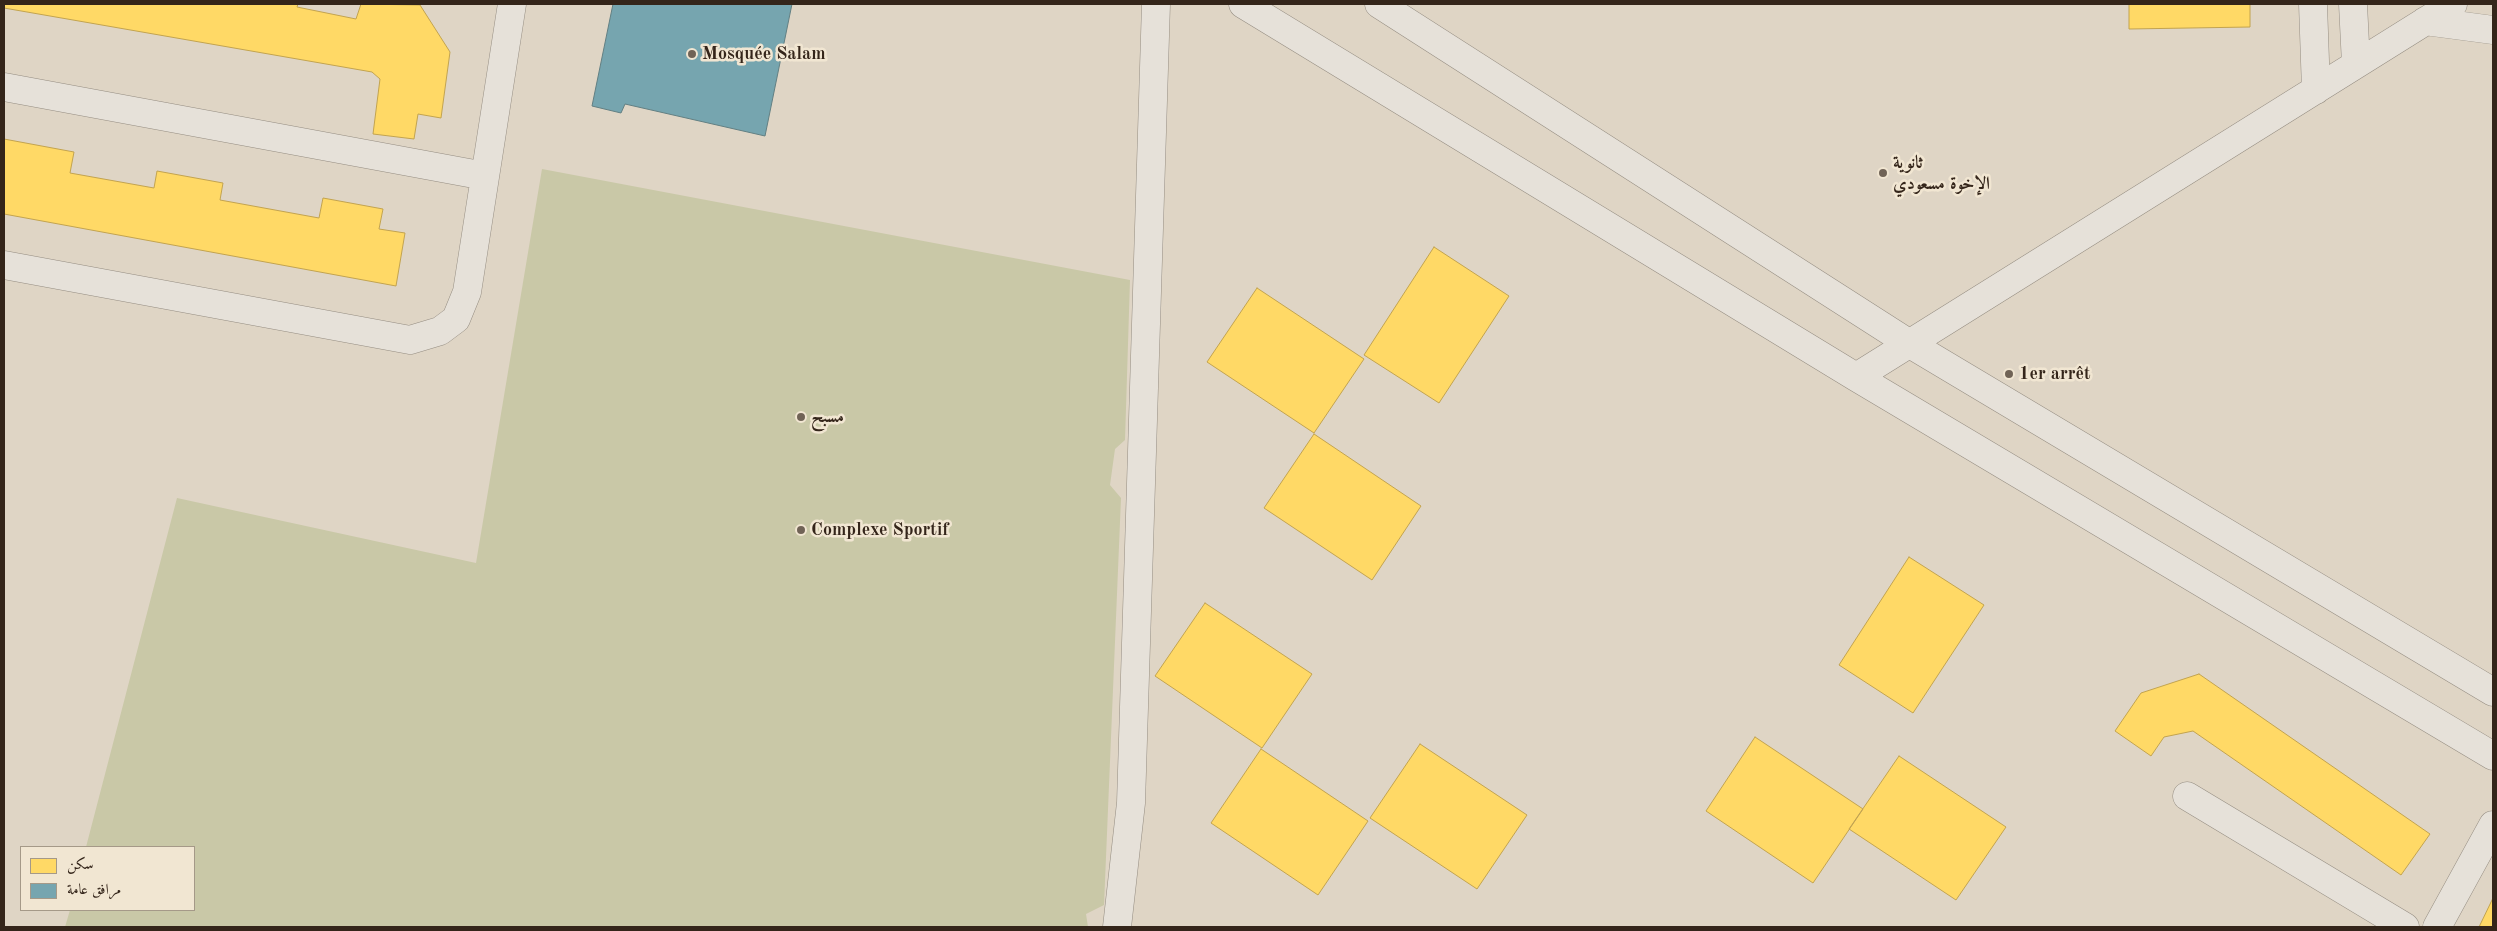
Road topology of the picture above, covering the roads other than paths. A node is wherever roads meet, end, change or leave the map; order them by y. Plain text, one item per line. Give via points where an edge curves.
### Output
1 (512, 4) edge
2 (1156, 4) edge
3 (1243, 4) edge
4 (1379, 4) edge
5 (2313, 4) edge
6 (2353, 4) edge
7 (2453, 4) edge
8 (2426, 21) junction
9 (2493, 30) edge
10 (2356, 64) junction
11 (4, 87) edge
12 (2316, 90) junction
13 (485, 176) junction
14 (4, 265) edge
15 (1910, 344) junction
16 (1856, 377) junction
17 (2493, 692) edge
18 (2493, 756) edge
19 (2187, 796) dead end
20 (2493, 825) edge
21 (1117, 927) edge
22 (2405, 927) edge
23 (2438, 927) edge

1 - 13 street
2 - 21 street via 1131,803
3 - 16 street
4 - 15 street
5 - 12 street
6 - 10 street
7 - 8 street
8 - 9 street
8 - 10 street
10 - 12 street
11 - 13 street
12 - 15 street
13 - 14 street via 467,292 456,319 440,331 410,340
15 - 16 street
15 - 17 street
16 - 18 street
19 - 22 street
20 - 23 street

